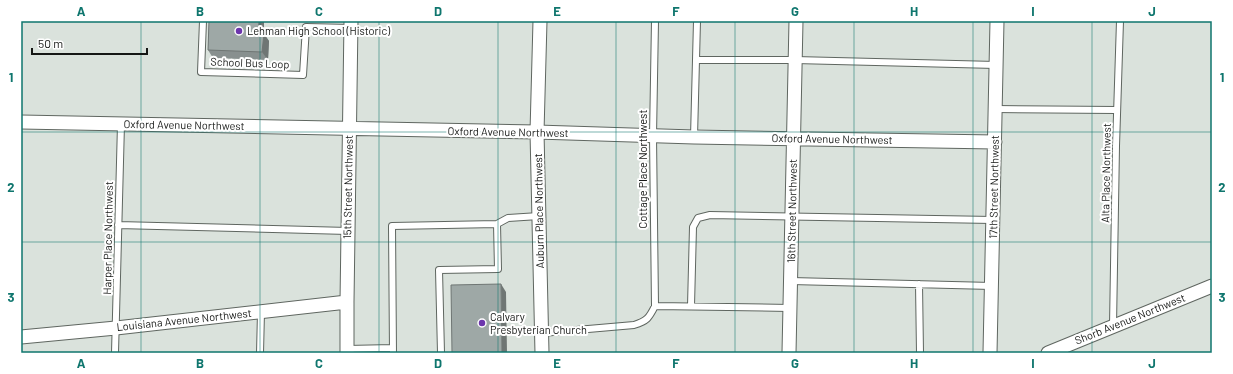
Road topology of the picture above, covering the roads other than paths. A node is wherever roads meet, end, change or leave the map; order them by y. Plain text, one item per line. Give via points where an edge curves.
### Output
1 (203, 21) edge
2 (540, 21) edge
3 (655, 21) edge
4 (697, 21) edge
5 (796, 21) edge
6 (997, 21) edge
7 (1120, 21) edge
8 (351, 25) edge
9 (696, 60) junction
10 (795, 60) junction
11 (996, 65) junction
12 (995, 109) junction
13 (1117, 110) junction
14 (21, 122) edge
15 (120, 124) junction
16 (349, 129) junction
17 (537, 132) junction
18 (653, 136) junction
19 (694, 137) junction
20 (794, 139) junction
21 (994, 142) junction
22 (539, 216) junction
23 (792, 216) junction
24 (993, 220) junction
25 (497, 224) junction
26 (118, 225) junction
27 (348, 231) junction
28 (791, 281) junction
29 (919, 284) junction
30 (992, 286) junction
31 (1212, 286) edge
32 (347, 302) junction
33 (655, 306) junction
34 (691, 306) junction
35 (790, 308) junction
36 (261, 312) junction
37 (1113, 326) junction
38 (116, 328) junction
39 (542, 333) junction
40 (21, 337) edge
41 (393, 350) edge
42 (1062, 350) edge
43 (347, 351) edge
44 (115, 353) edge
45 (260, 353) edge
46 (441, 353) edge
47 (542, 353) edge
48 (789, 353) edge
49 (920, 353) edge
50 (990, 353) edge
51 (1048, 353) edge

1 - 8 lane, School Bus Loop via 201,72 303,75 306,27
2 - 17 street, Auburn Place Northwest
3 - 18 lane, Cottage Place Northwest
4 - 9 lane
5 - 10 street, 16th Street Northwest
6 - 11 street, 17th Street Northwest
7 - 13 lane, Alta Place Northwest
8 - 16 street, 15th Street Northwest
9 - 10 lane
9 - 19 lane
10 - 11 lane
10 - 20 street, 16th Street Northwest
11 - 12 street, 17th Street Northwest
12 - 13 lane
12 - 21 street, 17th Street Northwest
13 - 37 lane, Alta Place Northwest
14 - 15 street, Oxford Avenue Northwest
15 - 16 street, Oxford Avenue Northwest
15 - 26 lane, Harper Place Northwest
16 - 17 street, Oxford Avenue Northwest
16 - 27 street, 15th Street Northwest
17 - 18 street, Oxford Avenue Northwest
17 - 22 street, Auburn Place Northwest
18 - 19 street, Oxford Avenue Northwest
18 - 33 lane, Cottage Place Northwest
19 - 20 street, Oxford Avenue Northwest
20 - 21 street, Oxford Avenue Northwest
20 - 23 street, 16th Street Northwest
21 - 24 street, 17th Street Northwest
22 - 25 lane via 508,218
22 - 39 street, Auburn Place Northwest
23 - 24 lane
23 - 28 street, 16th Street Northwest
23 - 34 lane via 710,215 698,218 693,227
24 - 30 street, 17th Street Northwest
25 - 41 lane via 392,226
25 - 46 lane via 498,269 439,270
26 - 27 lane
26 - 38 lane, Harper Place Northwest
27 - 32 street, 15th Street Northwest
28 - 29 lane
28 - 35 street, 16th Street Northwest
29 - 30 lane
29 - 49 lane
30 - 50 street, 17th Street Northwest
31 - 37 street, Shorb Avenue Northwest
32 - 36 street, Louisiana Avenue Northwest
32 - 43 street, 15th Street Northwest
33 - 34 lane
33 - 39 lane, Cottage Place Northwest via 650,316 634,325
34 - 35 lane
35 - 48 street, 16th Street Northwest
36 - 38 street, Louisiana Avenue Northwest
36 - 45 lane
37 - 42 street, Shorb Avenue Northwest
38 - 40 street, Louisiana Avenue Northwest
38 - 44 lane, Harper Place Northwest
39 - 47 street, Auburn Place Northwest
41 - 43 lane
42 - 51 street, Shorb Avenue Northwest

